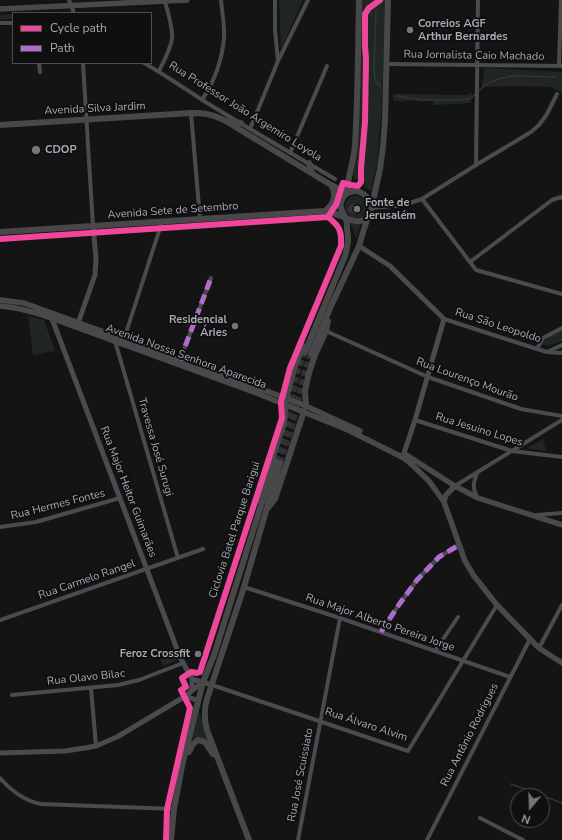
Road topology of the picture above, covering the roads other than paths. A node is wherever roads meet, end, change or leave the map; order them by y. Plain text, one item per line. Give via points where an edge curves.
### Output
1 (187, 0) edge
2 (221, 0) edge
3 (275, 0) edge
4 (308, 0) edge
5 (359, 0) edge
6 (388, 0) edge
7 (478, 0) edge
8 (561, 0) edge
9 (156, 1) edge
10 (166, 2) junction
11 (70, 3) edge
12 (0, 9) edge
13 (0, 23) edge
14 (12, 23) edge
15 (278, 61) junction
16 (39, 64) edge
17 (83, 64) edge
18 (146, 64) edge
19 (386, 64) junction
20 (477, 65) junction
21 (327, 66) dead end
22 (560, 66) edge
23 (159, 71) junction
24 (40, 72) dead end
25 (557, 94) dead end
26 (202, 100) junction
27 (191, 113) junction
28 (86, 120) junction
29 (224, 120) junction
30 (241, 124) junction
31 (0, 125) edge
32 (250, 129) junction
33 (290, 153) junction
34 (309, 163) junction
35 (476, 165) junction
36 (312, 173) junction
37 (335, 179) dead end
38 (347, 184) junction
39 (331, 185) junction
40 (340, 190) junction
41 (347, 194) junction
42 (562, 198) edge
43 (422, 199) junction
44 (371, 208) junction
45 (325, 211) junction
46 (368, 216) junction
47 (346, 218) junction
48 (200, 219) junction
49 (162, 222) junction
50 (94, 226) junction
51 (348, 231) junction
52 (0, 232) edge
53 (359, 246) junction
54 (470, 262) junction
55 (212, 278) dead end
56 (562, 294) edge
57 (0, 300) edge
58 (328, 305) junction
59 (0, 306) edge
60 (50, 315) junction
61 (444, 318) junction
62 (78, 325) junction
63 (562, 328) edge
64 (326, 331) junction
65 (124, 339) junction
66 (115, 341) junction
67 (562, 346) edge
68 (537, 349) junction
69 (547, 352) junction
70 (308, 353) tunnel mouth
71 (562, 353) edge
72 (180, 360) junction
73 (428, 378) junction
74 (286, 401) junction
75 (305, 409) junction
76 (562, 416) edge
77 (416, 420) junction
78 (562, 420) edge
79 (512, 451) junction
80 (403, 456) junction
81 (562, 457) edge
82 (278, 462) tunnel mouth
83 (477, 472) junction
84 (455, 486) junction
85 (120, 498) junction
86 (478, 498) junction
87 (444, 502) junction
88 (264, 508) junction
89 (562, 513) edge
90 (532, 516) junction
91 (562, 525) edge
92 (0, 527) edge
93 (459, 545) junction
94 (203, 549) dead end
95 (178, 558) junction
96 (146, 569) junction
97 (244, 587) junction
98 (496, 605) junction
99 (562, 605) edge
100 (458, 617) dead end
101 (340, 618) junction
102 (0, 620) edge
103 (381, 632) junction
104 (530, 639) junction
105 (539, 648) junction
106 (435, 651) junction
107 (463, 660) junction
108 (183, 663) junction
109 (562, 663) edge
110 (510, 677) junction
111 (192, 678) junction
112 (203, 682) junction
113 (212, 685) junction
114 (91, 688) junction
115 (192, 690) junction
116 (12, 695) dead end
117 (184, 697) junction
118 (198, 701) junction
119 (321, 721) junction
120 (96, 746) junction
121 (0, 752) edge
122 (218, 761) junction
123 (182, 766) junction
124 (0, 778) edge
125 (174, 809) junction
126 (480, 818) dead end
127 (171, 840) edge
128 (249, 840) edge
129 (298, 840) edge
130 (427, 840) edge
131 (523, 840) edge

1 - 10 main road
2 - 26 street via 225,37 219,64
3 - 15 street
4 - 15 street
5 - 38 main road via 355,147
6 - 19 main road
7 - 20 street
8 - 22 street
9 - 10 main road
9 - 11 main road
10 - 23 street via 172,37
11 - 12 main road
13 - 14 street
15 - 32 street
16 - 24 street
17 - 28 street
18 - 23 street, Rua Professor João Argemiro Loyola
19 - 20 street, Rua Jornalista Caio Machado
19 - 44 main road via 383,147
20 - 22 street, Rua Jornalista Caio Machado
20 - 35 street
21 - 33 street
23 - 26 street, Rua Professor João Argemiro Loyola
25 - 35 street via 548,114 539,125
26 - 30 street, Rua Professor João Argemiro Loyola
27 - 28 main road, Avenida Silva Jardim
27 - 29 main road, Rua Professor João Argemiro Loyola via 212,115
27 - 48 street
28 - 31 main road, Avenida Silva Jardim
28 - 50 street
29 - 30 main road
29 - 36 main road, Rua Professor João Argemiro Loyola
30 - 32 street, Rua Professor João Argemiro Loyola
32 - 33 street, Rua Professor João Argemiro Loyola
33 - 34 street, Rua Professor João Argemiro Loyola
34 - 36 main road
34 - 37 street, Rua Professor João Argemiro Loyola
35 - 43 street
36 - 39 main road, Rua Professor João Argemiro Loyola
38 - 40 main road
38 - 41 main road
39 - 40 main road, Rua Professor João Argemiro Loyola
39 - 45 main road via 334,199
40 - 41 main road, Rua Professor João Argemiro Loyola
41 - 44 main road via 356,191 365,194
41 - 47 main road via 340,207
42 - 54 street via 552,200
43 - 44 street via 404,205
43 - 54 street
44 - 46 main road
45 - 47 main road, Avenida Sete de Setembro
45 - 48 main road, Avenida Sete de Setembro
46 - 47 main road via 359,222
46 - 53 main road
47 - 51 main road
48 - 49 main road, Avenida Sete de Setembro
49 - 50 main road, Avenida Sete de Setembro
49 - 65 street
50 - 52 main road, Avenida Sete de Setembro
50 - 62 street via 95,275
51 - 53 main road
51 - 58 main road via 348,246
53 - 58 main road
53 - 61 street, Rua São Leopoldo via 390,266
54 - 56 street via 476,270
55 - 72 street
57 - 60 main road, Avenida Nossa Senhora Aparecida via 24,303
58 - 64 main road
58 - 70 main road
58 - 74 main road via 312,324 294,369
59 - 60 main road, Avenida Nossa Senhora Aparecida
60 - 62 main road, Avenida Nossa Senhora Aparecida
60 - 85 street, Rua Major Heitor Guimarães
61 - 68 street, Rua São Leopoldo
61 - 73 street
62 - 65 main road, Avenida Nossa Senhora Aparecida
62 - 66 main road, Avenida Nossa Senhora Aparecida
63 - 68 street via 543,338
64 - 73 street, Rua Lourenço Mourão
64 - 75 main road via 309,373
65 - 72 main road, Avenida Nossa Senhora Aparecida
66 - 74 main road, Avenida Nossa Senhora Aparecida
66 - 95 street, Travessa José Surugi
67 - 69 street
68 - 69 street, Rua São Leopoldo
69 - 71 street, Rua São Leopoldo
72 - 74 main road, Avenida Nossa Senhora Aparecida
73 - 76 street, Rua Lourenço Mourão via 521,409
73 - 77 street
74 - 75 main road, Avenida Nossa Senhora Aparecida
74 - 88 main road via 284,423 260,495
75 - 80 main road, Avenida Nossa Senhora Aparecida via 353,428
75 - 88 main road via 275,499
77 - 79 street, Rua Jesuino Lopes
77 - 80 street
78 - 79 street
79 - 81 street, Rua Jesuino Lopes
79 - 83 street
80 - 84 main road
80 - 87 main road, Avenida Nossa Senhora Aparecida via 429,480
82 - 88 main road
83 - 84 street
83 - 86 street via 474,491
84 - 86 main road
84 - 87 main road via 446,495
85 - 92 street, Rua Hermes Fontes via 36,522
85 - 96 street, Rua Major Heitor Guimarães
86 - 90 main road
87 - 93 main road, Avenida Nossa Senhora Aparecida
88 - 97 main road
88 - 112 main road
89 - 90 street
90 - 91 main road
93 - 98 main road, Avenida Nossa Senhora Aparecida via 474,576
93 - 103 street via 439,557 417,580
94 - 95 street, Rua Carmelo Rangel
95 - 96 street, Rua Carmelo Rangel
96 - 102 street, Rua Carmelo Rangel
96 - 108 street, Rua Major Heitor Guimarães
97 - 101 street, Rua Major Alberto Pereira Jorge
97 - 113 main road
98 - 104 main road, Avenida Nossa Senhora Aparecida
98 - 107 street, Rua Álvaro Alvim
99 - 105 street
100 - 106 street
101 - 103 street, Rua Major Alberto Pereira Jorge
101 - 119 street, Rua José Scuissiato
103 - 106 street, Rua Major Alberto Pereira Jorge
104 - 105 main road, Avenida Nossa Senhora Aparecida
104 - 110 street, Rua Antônio Rodrigues
105 - 109 main road, Avenida Nossa Senhora Aparecida
106 - 107 street, Rua Major Alberto Pereira Jorge
107 - 110 street, Rua Major Alberto Pereira Jorge
107 - 119 street, Rua Álvaro Alvim via 408,751
108 - 111 street, Rua Major Heitor Guimarães
108 - 114 street, Rua Olavo Bilac via 128,683
110 - 130 street, Rua Antônio Rodrigues
111 - 112 street
111 - 115 street
112 - 113 street, Rua Álvaro Alvim
112 - 115 street
112 - 118 main road
113 - 119 street, Rua Álvaro Alvim
113 - 122 main road via 206,704 205,720
114 - 116 street, Rua Olavo Bilac
114 - 120 street
115 - 117 street
117 - 118 street
117 - 120 street via 117,737
118 - 123 main road
119 - 129 street, Rua José Scuissiato
120 - 121 street via 65,751
122 - 123 main road via 205,742 198,740 193,744
122 - 128 main road
123 - 125 main road
124 - 125 street via 15,792 41,804
125 - 127 main road
126 - 131 street

